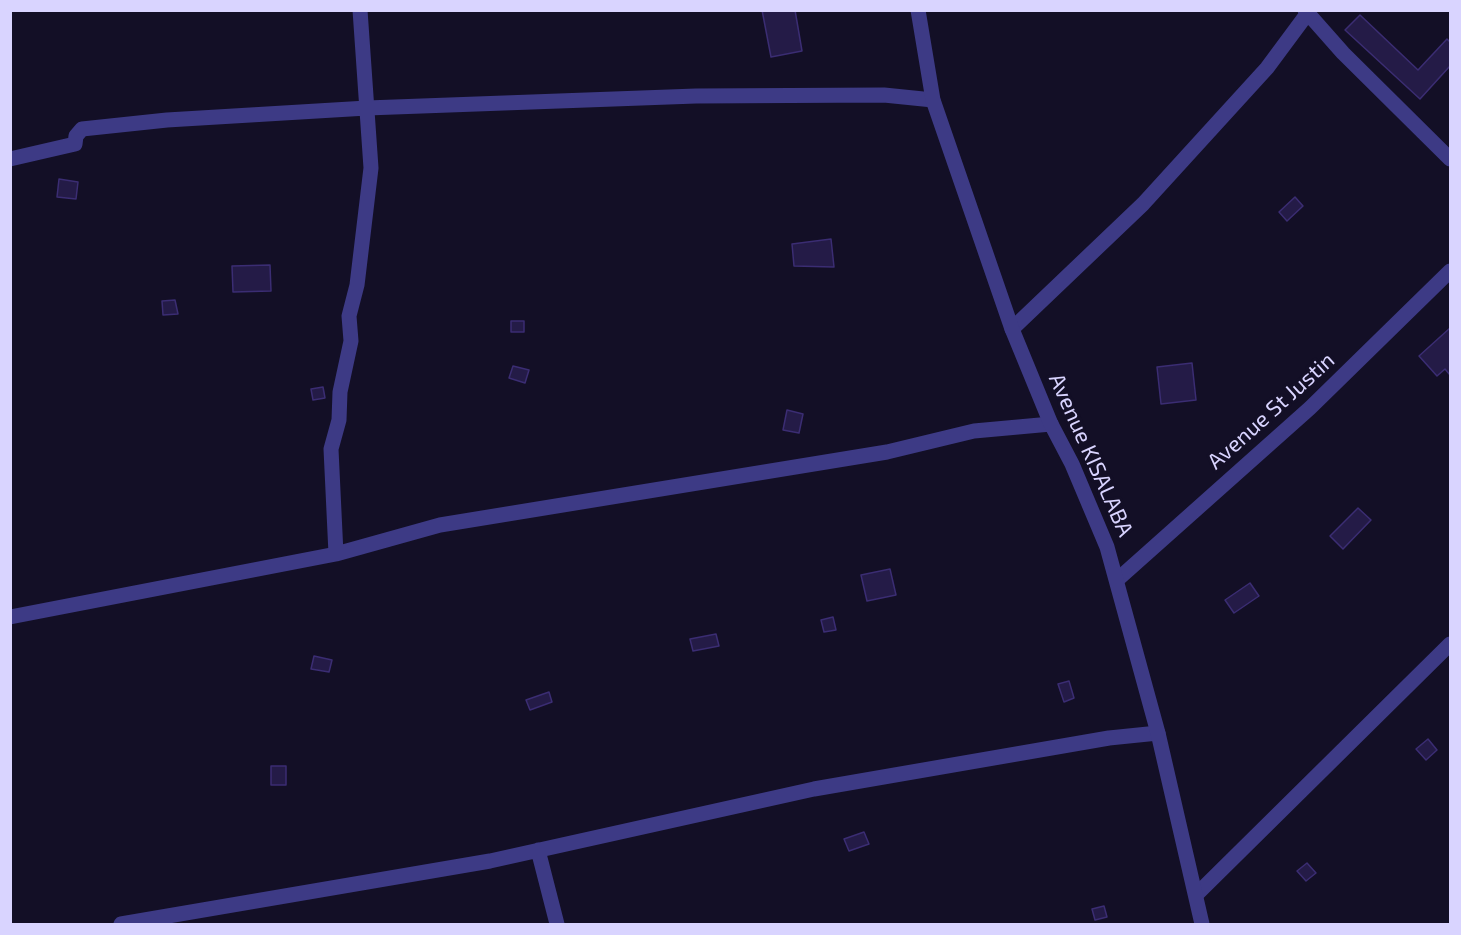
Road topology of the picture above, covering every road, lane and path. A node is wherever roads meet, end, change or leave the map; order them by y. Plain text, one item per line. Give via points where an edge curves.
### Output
1 (360, 10) edge
2 (918, 10) edge
3 (1308, 12) edge
4 (933, 100) junction
5 (368, 108) junction
6 (10, 159) edge
7 (1450, 159) edge
8 (1450, 271) edge
9 (1012, 329) junction
10 (1051, 424) junction
11 (336, 554) junction
12 (1117, 580) junction
13 (10, 617) edge
14 (1450, 644) edge
15 (1158, 733) junction
16 (538, 850) junction
17 (1196, 895) junction
18 (121, 924) edge
19 (557, 924) edge
20 (1202, 924) edge

1 - 5 street
2 - 4 street, Avenue KISALABA
3 - 7 street via 1343,53
3 - 9 street via 1267,68 1143,204
4 - 5 street via 884,95 696,96
4 - 9 street, Avenue KISALABA
5 - 6 street via 81,129 75,144
5 - 11 street via 368,205 349,316 351,341 331,450
8 - 12 street, Avenue St Justin via 1310,408
9 - 10 street, Avenue KISALABA
10 - 11 street via 974,431 887,452 440,525
10 - 12 street, Avenue KISALABA via 1077,474
11 - 13 street
12 - 15 street, Avenue KISALABA
14 - 17 street
15 - 16 street via 814,789
15 - 17 street, Avenue KISALABA
16 - 18 street
16 - 19 street
17 - 20 street, Avenue KISALABA

